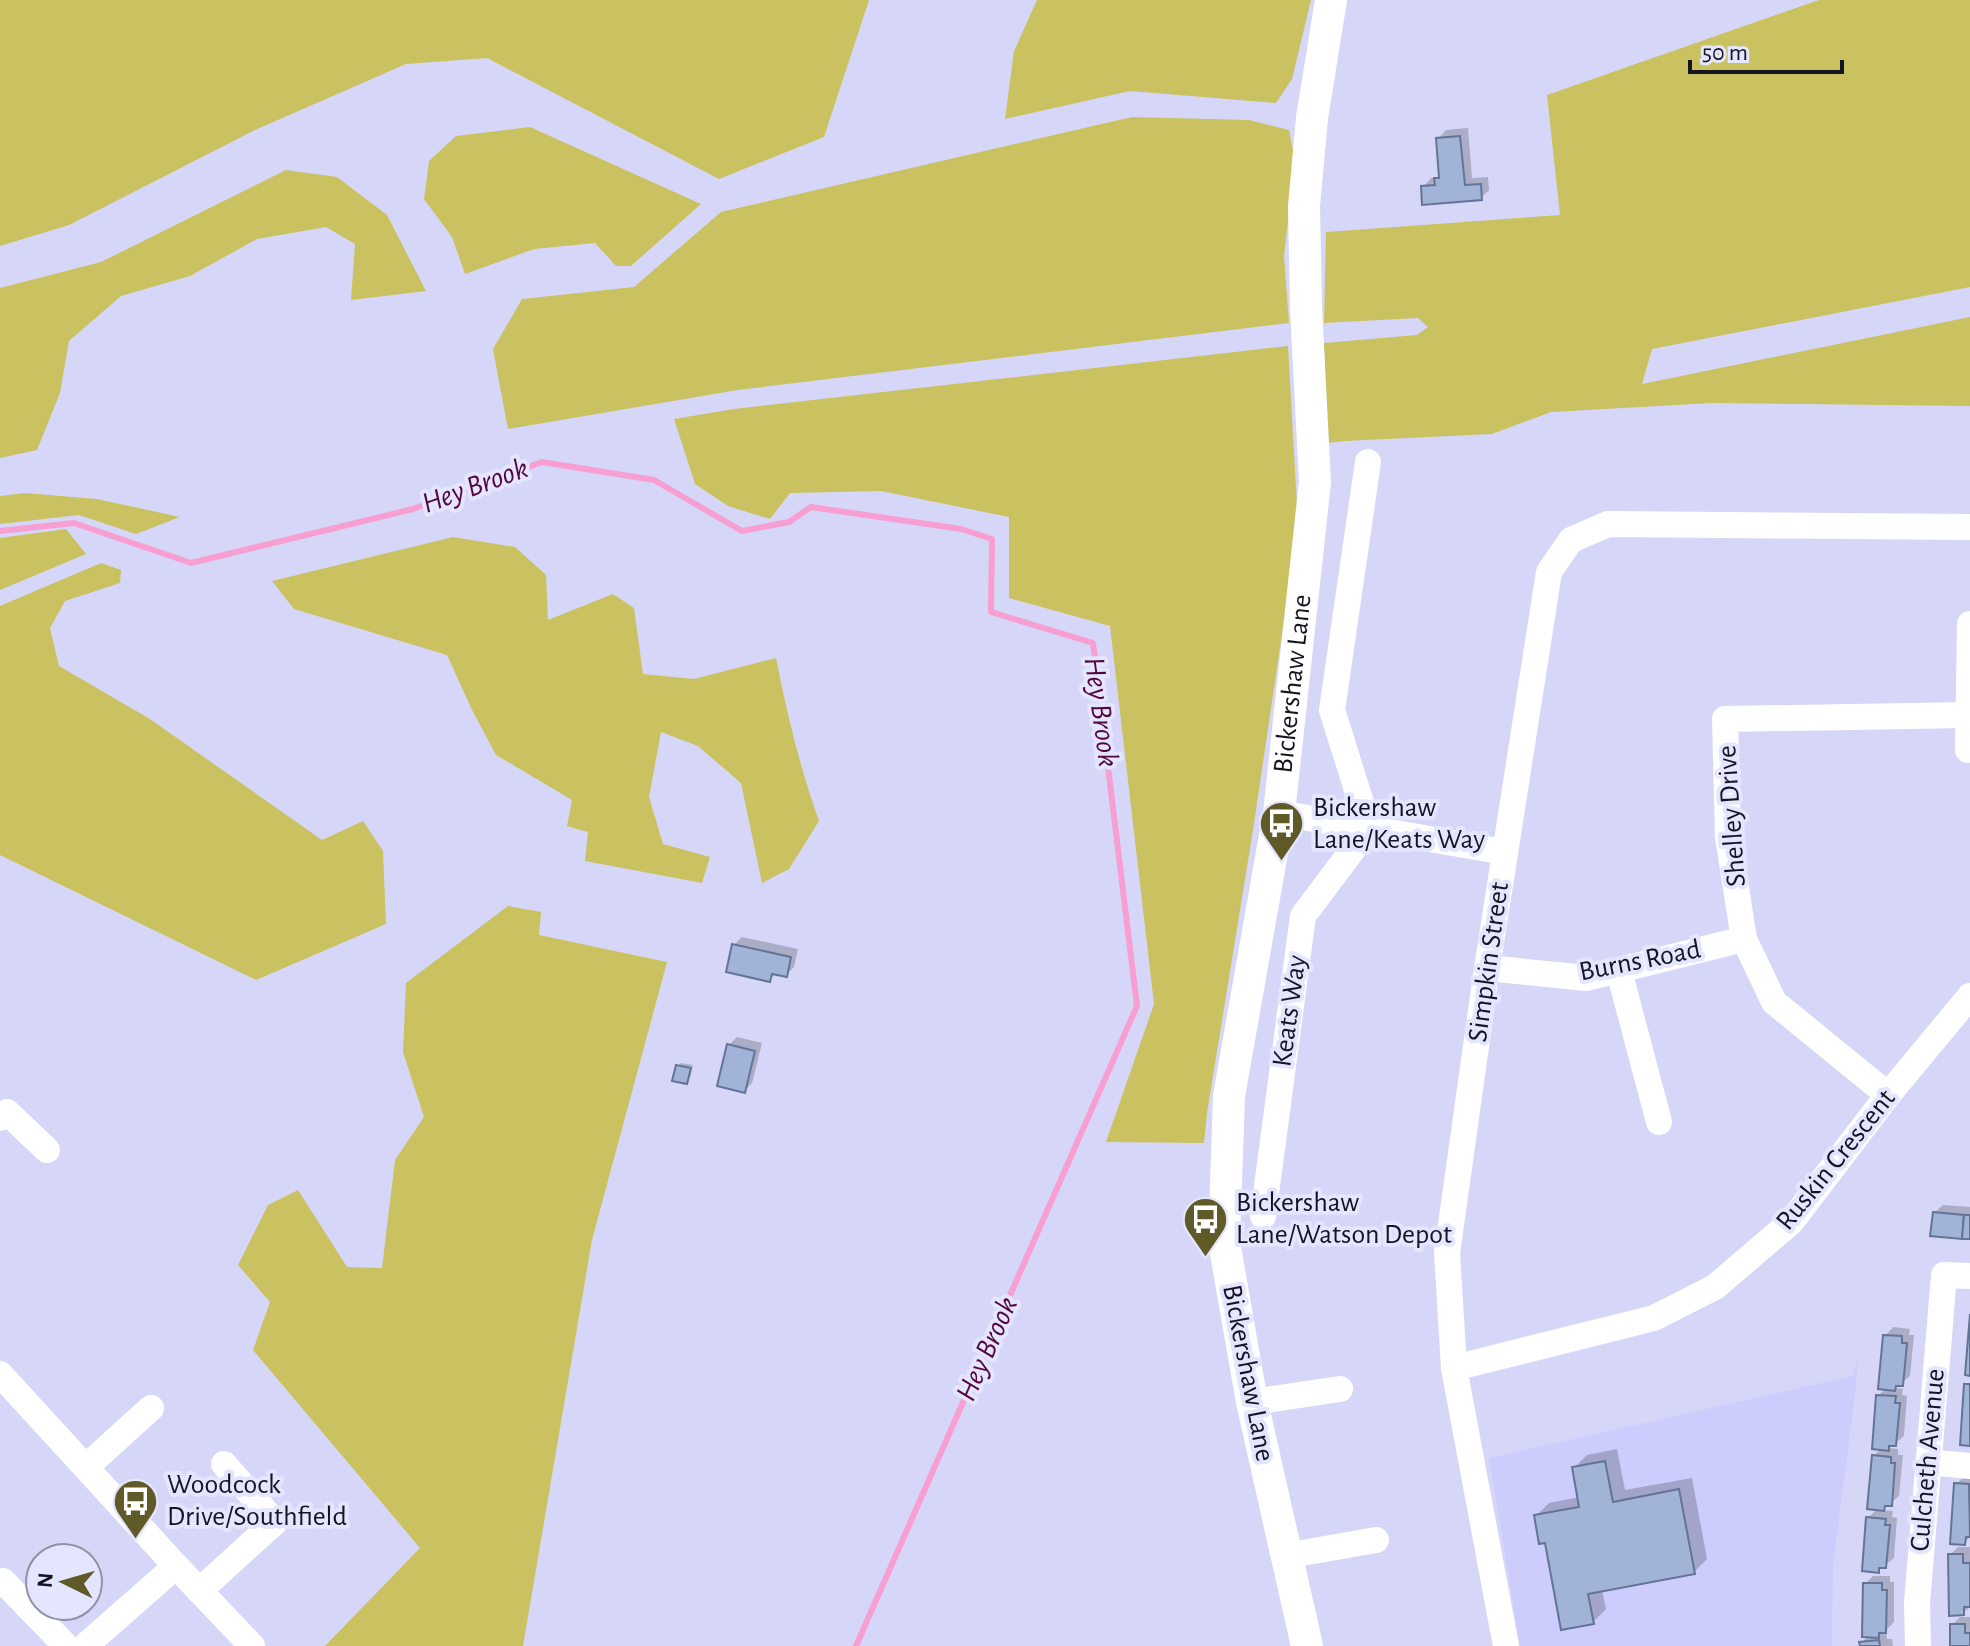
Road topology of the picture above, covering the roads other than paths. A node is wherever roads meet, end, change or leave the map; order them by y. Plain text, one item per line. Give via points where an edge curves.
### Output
1 (1331, 0) edge
2 (1368, 462) dead end
3 (1970, 527) edge
4 (1970, 624) edge
5 (1968, 715) edge
6 (1968, 750) edge
7 (1279, 813) junction
8 (1369, 828) junction
9 (1505, 852) junction
10 (1744, 939) junction
11 (1487, 968) junction
12 (1619, 971) junction
13 (1970, 996) edge
14 (1888, 1095) junction
15 (2, 1112) edge
16 (1659, 1122) dead end
17 (47, 1150) dead end
18 (1263, 1216) dead end
19 (1970, 1276) edge
20 (1454, 1368) junction
21 (0, 1374) edge
22 (1340, 1389) dead end
23 (1252, 1402) junction
24 (151, 1408) dead end
25 (1928, 1462) junction
26 (224, 1464) dead end
27 (1970, 1466) edge
28 (86, 1467) junction
29 (1376, 1540) dead end
30 (1285, 1556) junction
31 (176, 1566) junction
32 (0, 1584) edge
33 (199, 1591) junction
34 (66, 1646) edge
35 (85, 1646) edge
36 (252, 1646) edge
37 (1307, 1646) edge
38 (1506, 1646) edge
39 (1918, 1646) edge

1 - 7 main road, Bickershaw Lane via 1304,206 1315,482
2 - 8 street via 1332,710
3 - 9 street, Simpkin Street via 1608,524 1571,540 1549,572
4 - 5 street
5 - 6 street
5 - 10 street, Shelley Drive via 1725,719 1728,837
7 - 8 street
7 - 23 main road, Bickershaw Lane via 1229,1096 1224,1242
8 - 9 street
8 - 18 street, Keats Way via 1303,916
9 - 11 street, Simpkin Street
10 - 12 street, Burns Road
10 - 14 street, Shelley Drive via 1774,1002
11 - 12 street, Burns Road via 1587,978
11 - 20 street, Simpkin Street via 1447,1253
12 - 16 street
13 - 14 street, Ruskin Crescent
14 - 20 street, Ruskin Crescent via 1791,1222 1715,1287 1654,1318
15 - 17 street
19 - 25 street, Culcheth Avenue via 1944,1275
20 - 38 street, Simpkin Street
21 - 28 street
22 - 23 street
23 - 30 main road, Bickershaw Lane
24 - 28 street
25 - 27 street
25 - 39 street, Culcheth Avenue
26 - 33 street via 275,1522
28 - 31 street
29 - 30 street
30 - 37 main road, Bickershaw Lane
31 - 33 street
31 - 35 street
32 - 34 street via 3,1581
33 - 36 street

